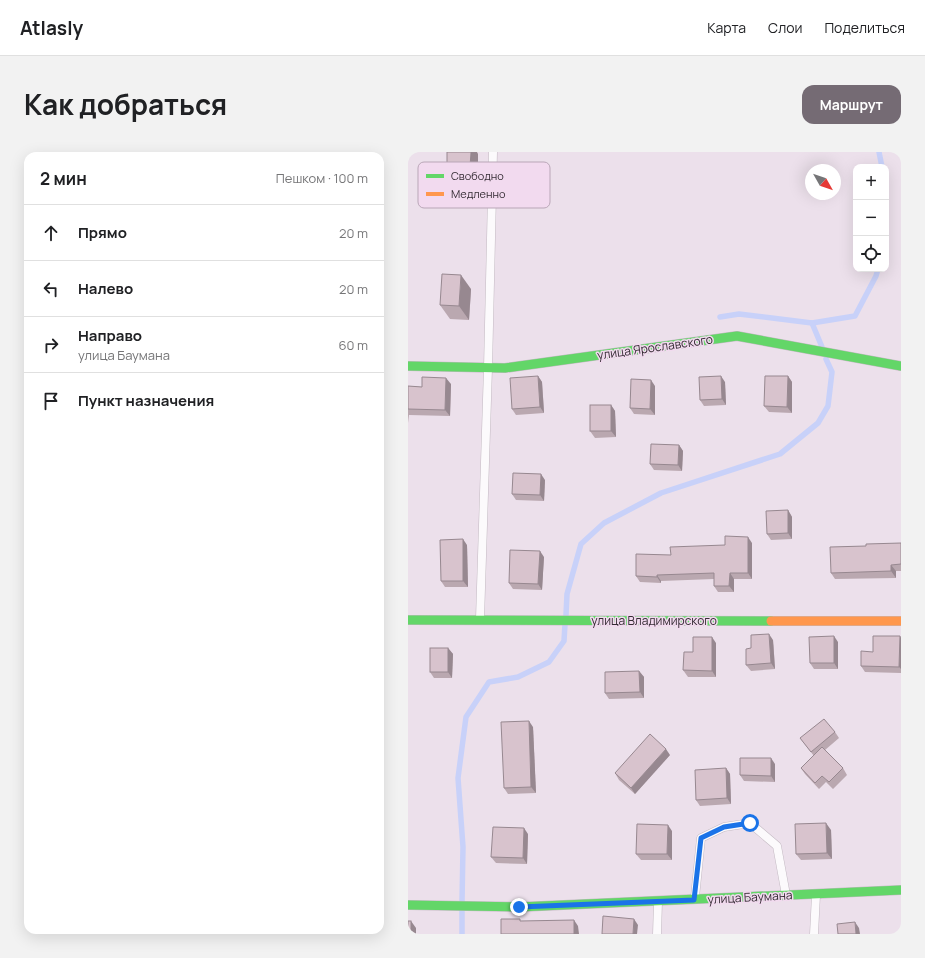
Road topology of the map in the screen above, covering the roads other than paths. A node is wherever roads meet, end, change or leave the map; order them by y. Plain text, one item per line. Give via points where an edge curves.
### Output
1 (492, 152) edge
2 (492, 162) edge
3 (491, 208) edge
4 (408, 366) edge
5 (901, 366) edge
6 (488, 368) junction
7 (480, 619) junction
8 (408, 620) edge
9 (901, 621) edge
10 (901, 890) edge
11 (816, 894) junction
12 (786, 895) junction
13 (694, 900) junction
14 (658, 901) junction
15 (408, 905) edge
16 (657, 934) edge
17 (814, 934) edge

1 - 2 lane
3 - 6 lane
4 - 6 street, улица Ярославского
5 - 6 street, улица Ярославского via 737,336 506,368
6 - 7 lane
7 - 8 street, улица Владимирского
7 - 9 street, улица Владимирского
10 - 11 street, улица Баумана
11 - 12 street, улица Баумана
11 - 17 lane
12 - 13 street, улица Баумана
12 - 13 lane via 777,846 750,823 724,827 701,838
13 - 14 street, улица Баумана
14 - 15 street, улица Баумана via 519,907
14 - 16 lane

